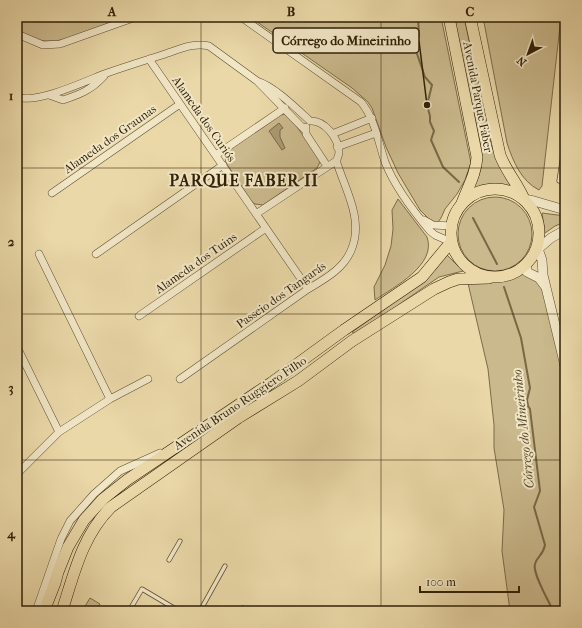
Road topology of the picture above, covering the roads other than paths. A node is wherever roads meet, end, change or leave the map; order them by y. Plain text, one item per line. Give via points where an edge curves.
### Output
1 (136, 17) edge
2 (241, 17) edge
3 (449, 17) edge
4 (470, 17) edge
5 (17, 34) edge
6 (149, 59) junction
7 (105, 74) junction
8 (257, 81) junction
9 (49, 95) junction
10 (17, 97) edge
11 (180, 104) junction
12 (285, 108) junction
13 (372, 118) junction
14 (310, 121) junction
15 (305, 130) junction
16 (376, 133) junction
17 (332, 134) junction
18 (565, 142) edge
19 (338, 147) junction
20 (216, 155) junction
21 (336, 161) junction
22 (223, 165) junction
23 (327, 166) junction
24 (565, 182) edge
25 (52, 193) dead end
26 (524, 199) junction
27 (461, 204) junction
28 (565, 210) edge
29 (256, 214) junction
30 (421, 218) junction
31 (451, 226) junction
32 (266, 228) junction
33 (565, 230) edge
34 (452, 242) junction
35 (538, 249) junction
36 (38, 254) dead end
37 (96, 254) dead end
38 (526, 265) junction
39 (489, 278) junction
40 (547, 289) junction
41 (308, 290) junction
42 (139, 316) dead end
43 (344, 330) junction
44 (352, 340) junction
45 (17, 347) edge
46 (565, 366) edge
47 (148, 379) dead end
48 (180, 379) dead end
49 (110, 399) junction
50 (59, 432) junction
51 (180, 443) junction
52 (17, 474) edge
53 (180, 541) dead end
54 (169, 560) dead end
55 (225, 566) dead end
56 (55, 583) junction
57 (70, 588) junction
58 (36, 611) edge
59 (44, 611) edge
60 (62, 611) edge
61 (129, 611) edge
62 (179, 611) edge
63 (200, 611) edge
64 (241, 611) edge
65 (247, 611) edge

1 - 5 street via 60,44 43,45
2 - 13 street via 354,96
3 - 27 main road, Avenida Parque Faber via 477,157 474,177
4 - 26 main road, Avenida Parque Faber via 500,155
6 - 7 street
6 - 8 street via 203,44 210,46
6 - 11 street, Alameda dos Curiós
7 - 9 street
7 - 9 street via 83,94 63,100
8 - 12 street
8 - 14 street via 263,82
9 - 10 street via 27,99
11 - 20 street, Alameda dos Curiós
11 - 25 street, Alameda dos Graunas
12 - 15 street
12 - 20 street
13 - 16 street
13 - 17 street
14 - 15 street
14 - 17 street via 321,123
15 - 23 street
16 - 19 street
16 - 30 street via 393,178
17 - 19 street
18 - 24 lane via 559,181
19 - 21 street, Passeio dos Tangarás
20 - 22 street, Alameda dos Curiós
21 - 23 street
21 - 41 street, Passeio dos Tangarás via 353,208 356,234 351,250 341,265
22 - 29 street, Alameda dos Curiós
22 - 37 street
23 - 29 street
26 - 27 main road via 511,191 488,189 473,194
26 - 28 street
26 - 35 main road via 538,220
27 - 31 main road
29 - 32 street, Alameda dos Curiós
30 - 31 street via 433,225
30 - 34 street via 435,235
31 - 34 main road
32 - 41 street, Alameda dos Curiós
32 - 42 street, Alameda dos Tuins
33 - 35 street
34 - 39 main road via 459,258 467,266
34 - 43 main road, Avenida Bruno Ruggiero Filho via 422,277
35 - 38 main road
35 - 40 street
36 - 49 street
38 - 39 main road via 508,275
38 - 40 street via 527,272 539,278
39 - 44 main road, Avenida Bruno Ruggiero Filho via 458,279 449,282
40 - 46 street
41 - 48 street, Passeio dos Tangarás
43 - 44 main road
43 - 51 main road, Avenida Bruno Ruggiero Filho via 271,383
44 - 57 main road, Avenida Bruno Ruggiero Filho via 298,381 238,418 111,507 87,540 77,562
45 - 50 street
47 - 49 street
49 - 50 street
50 - 52 street
51 - 56 main road, Avenida Bruno Ruggiero Filho via 127,480 92,510 68,547
51 - 58 street, Avenida Bruno Ruggiero Filho via 120,471 94,494 70,521 61,539
53 - 54 lane
55 - 63 lane
56 - 57 main road
56 - 59 main road, Avenida Bruno Ruggiero Filho
57 - 60 main road, Avenida Bruno Ruggiero Filho
61 - 62 lane via 142,590
64 - 65 lane via 243,608

